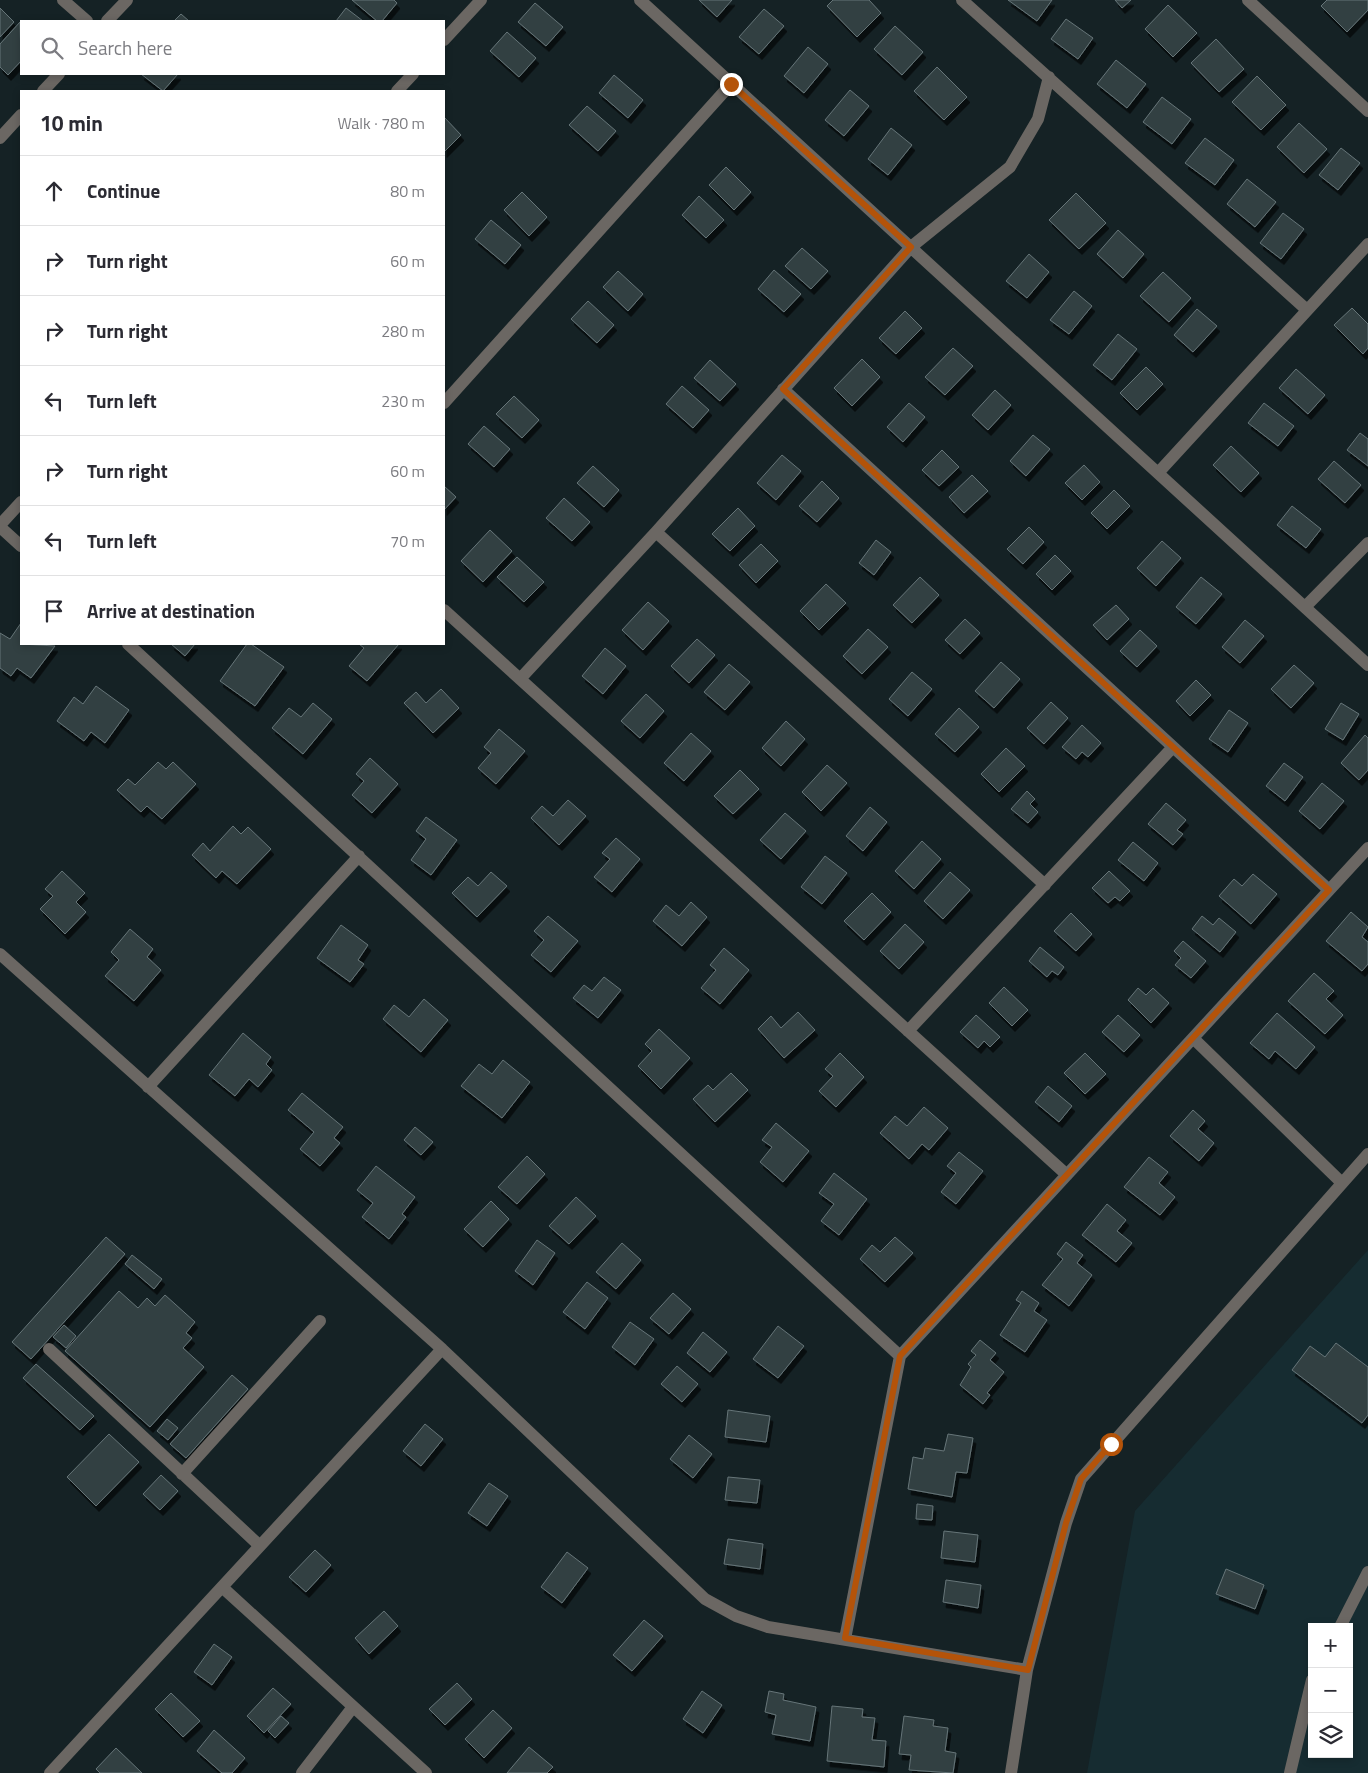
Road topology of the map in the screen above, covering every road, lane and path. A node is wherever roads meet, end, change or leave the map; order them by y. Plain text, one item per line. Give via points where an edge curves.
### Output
1 (64, 0) edge
2 (127, 0) edge
3 (481, 0) edge
4 (640, 0) edge
5 (962, 0) edge
6 (1248, 0) edge
7 (86, 20) edge
8 (108, 20) edge
9 (445, 39) edge
10 (58, 75) edge
11 (412, 75) edge
12 (1049, 77) junction
13 (731, 84) junction
14 (44, 90) edge
15 (398, 90) edge
16 (1368, 110) edge
17 (20, 116) edge
18 (0, 138) edge
19 (1368, 244) edge
20 (911, 247) junction
21 (1307, 310) junction
22 (783, 389) junction
23 (445, 403) edge
24 (1158, 473) junction
25 (20, 503) edge
26 (0, 526) edge
27 (656, 532) junction
28 (1368, 543) edge
29 (20, 545) edge
30 (1305, 607) junction
31 (445, 611) edge
32 (129, 645) edge
33 (1368, 665) edge
34 (520, 679) junction
35 (1173, 747) junction
36 (1368, 848) edge
37 (359, 856) junction
38 (1045, 885) junction
39 (1329, 890) junction
40 (0, 954) edge
41 (908, 1031) junction
42 (1193, 1038) junction
43 (148, 1087) junction
44 (1368, 1154) edge
45 (1067, 1174) junction
46 (1342, 1182) junction
47 (320, 1321) dead end
48 (442, 1349) junction
49 (49, 1350) dead end
50 (900, 1356) junction
51 (182, 1474) junction
52 (259, 1546) junction
53 (1368, 1572) edge
54 (222, 1587) junction
55 (1342, 1623) edge
56 (845, 1638) junction
57 (1028, 1670) junction
58 (1308, 1697) edge
59 (353, 1707) junction
60 (50, 1773) edge
61 (302, 1773) edge
62 (426, 1773) edge
63 (1011, 1773) edge
64 (1290, 1773) edge

1 - 7 street
2 - 8 street
3 - 9 street
4 - 13 street
5 - 12 street
6 - 16 street
10 - 14 street
11 - 15 street
12 - 20 street via 1038,119 1010,167
12 - 21 street
13 - 20 street
13 - 23 street
17 - 18 street
19 - 21 street
20 - 22 street
20 - 24 street
21 - 24 street
22 - 27 street
22 - 35 street
24 - 30 street
25 - 26 street
26 - 29 street
27 - 34 street
27 - 38 street
28 - 30 street
30 - 33 street
31 - 34 street
32 - 37 street
34 - 41 street
35 - 38 street
35 - 39 street
36 - 39 street
37 - 43 street
37 - 50 street
38 - 41 street
39 - 42 street
40 - 43 street
41 - 45 street
42 - 45 street
42 - 46 street
43 - 48 street
44 - 46 street
45 - 50 street
46 - 57 street via 1081,1479 1066,1523
47 - 51 street
48 - 52 street
48 - 56 street via 705,1599 736,1616 768,1627
49 - 51 street
50 - 56 street
51 - 52 street
52 - 54 street
53 - 55 street
54 - 59 street
54 - 60 street
56 - 57 street
57 - 63 street
58 - 64 street
59 - 61 street
59 - 62 street

